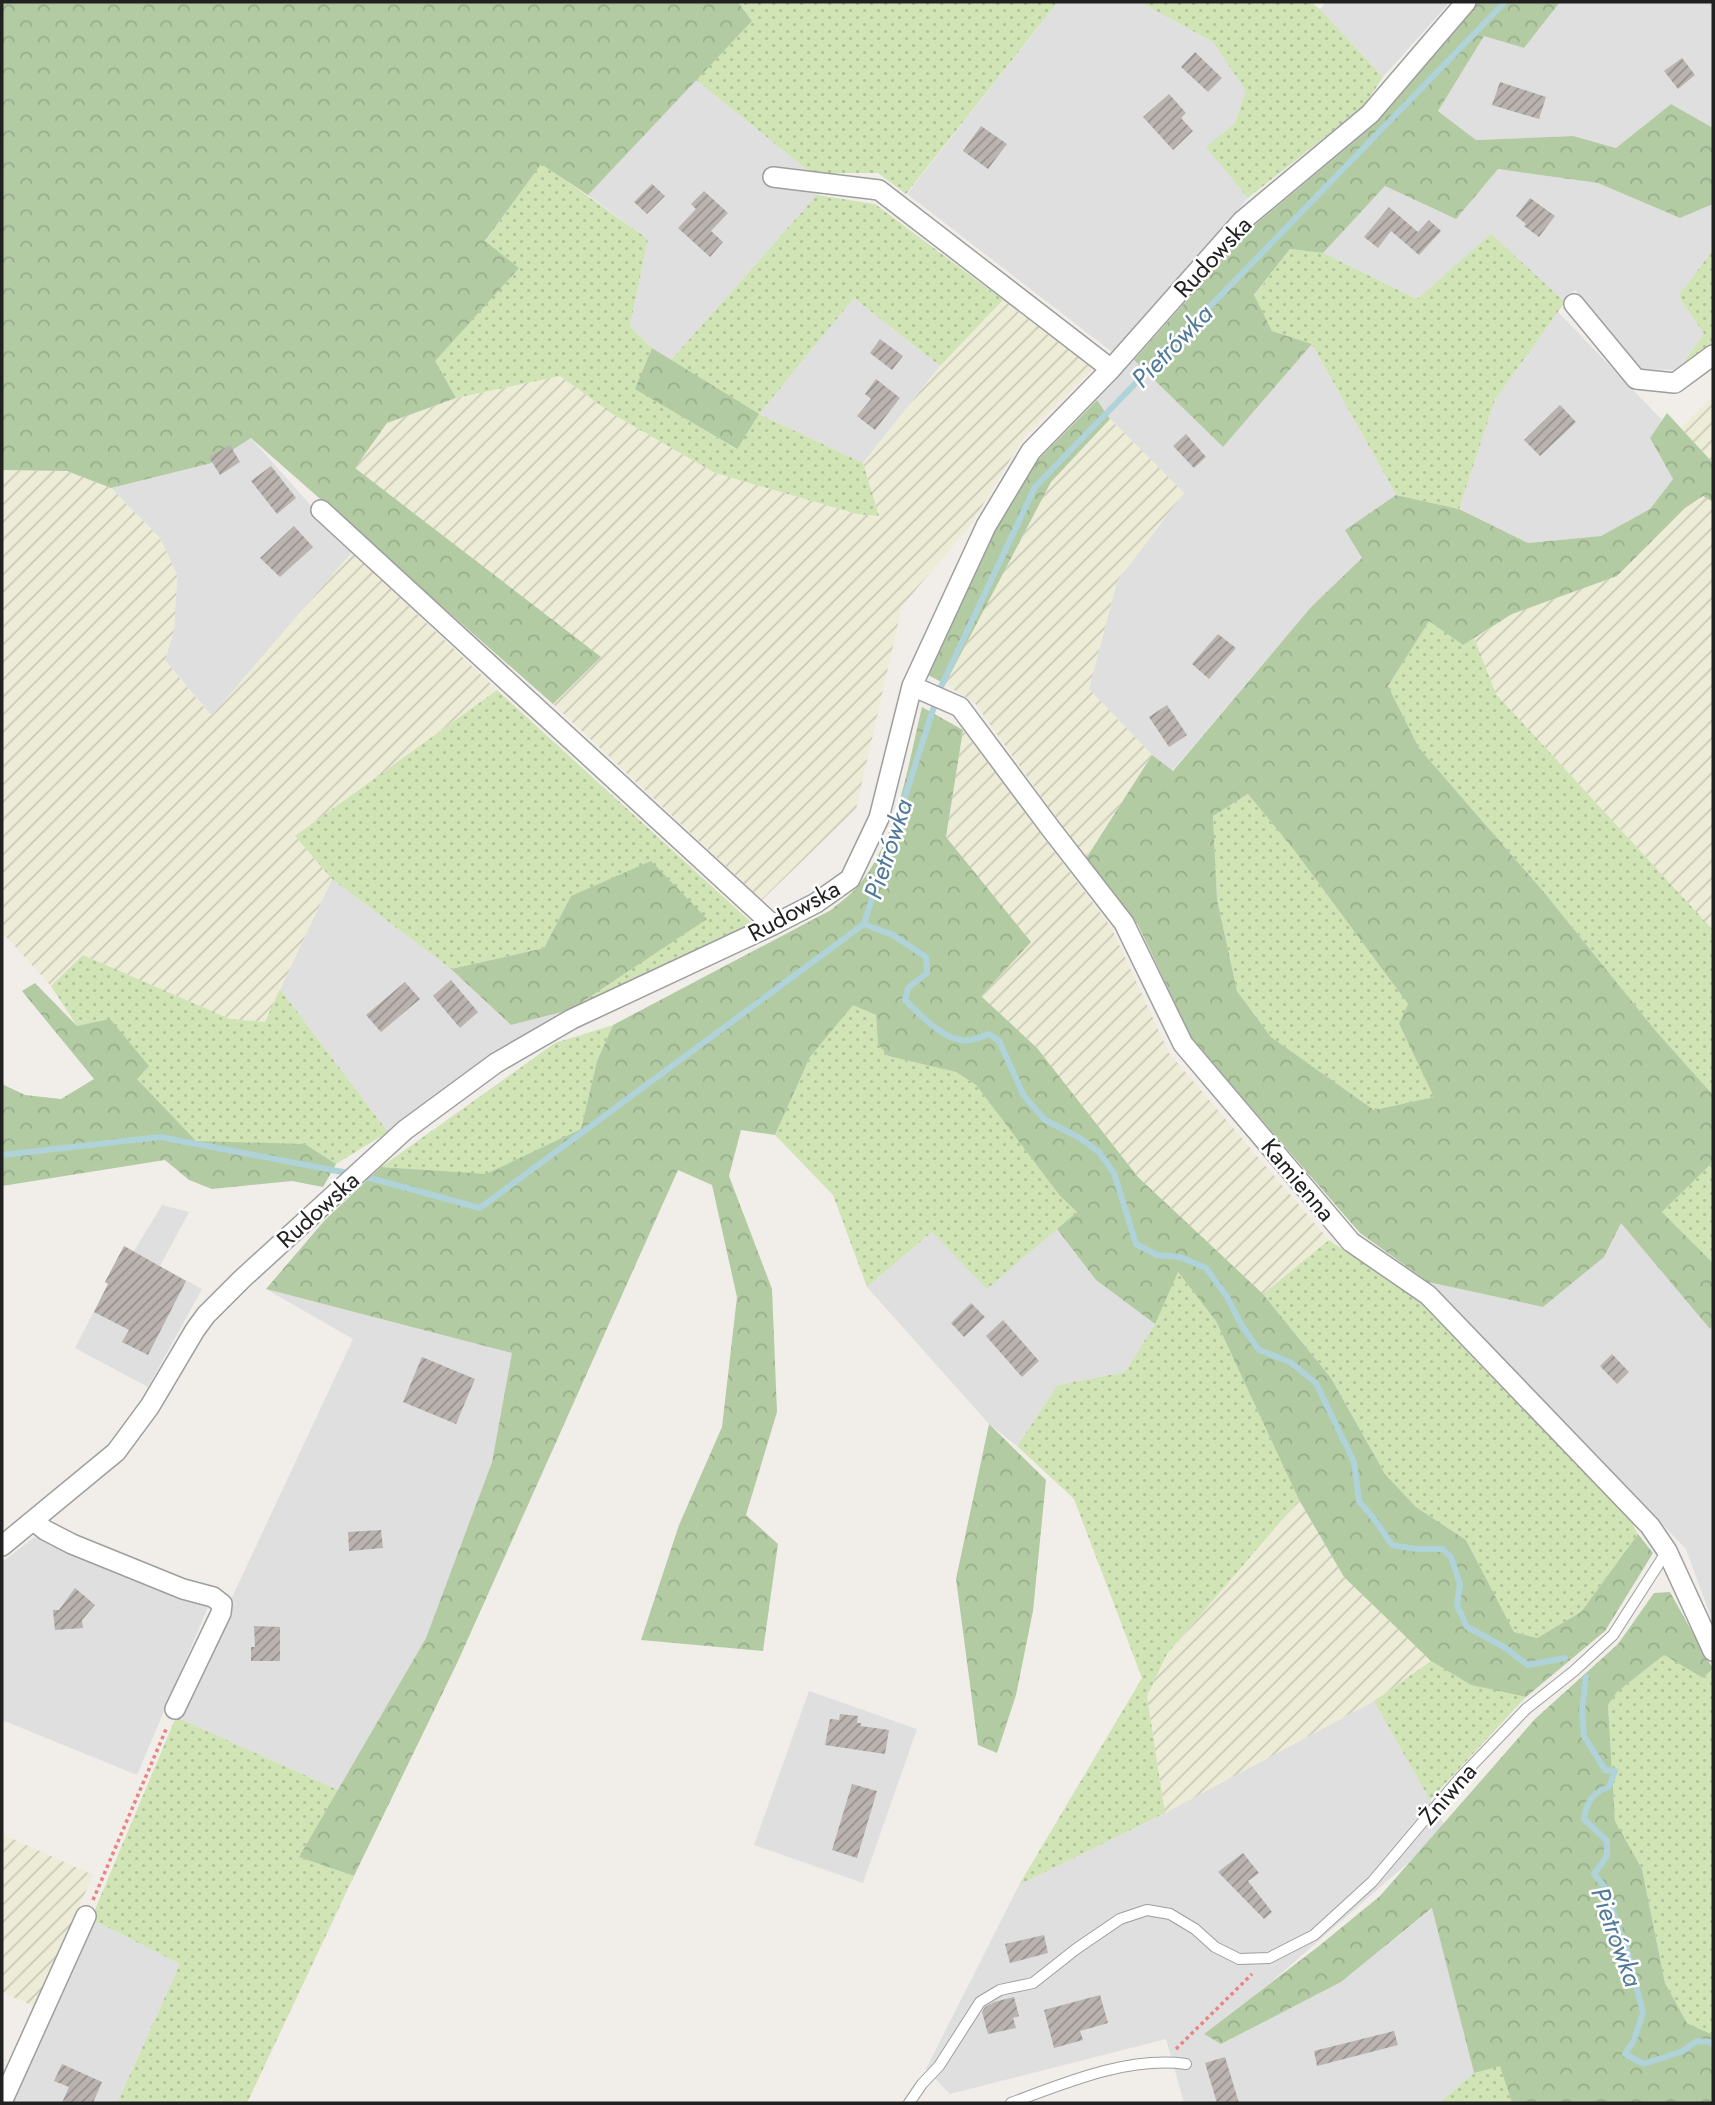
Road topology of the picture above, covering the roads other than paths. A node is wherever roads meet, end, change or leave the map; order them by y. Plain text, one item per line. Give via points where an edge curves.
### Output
1 (1466, 2) edge
2 (773, 177) dead end
3 (1574, 304) dead end
4 (1713, 355) edge
5 (1111, 369) junction
6 (321, 510) dead end
7 (912, 686) junction
8 (773, 925) junction
9 (34, 1521) junction
10 (2, 1546) edge
11 (1667, 1551) junction
12 (1713, 1651) edge
13 (175, 1709) road end
14 (86, 1916) road end
15 (1186, 2064) dead end
16 (2, 2102) edge
17 (909, 2103) edge
18 (1011, 2103) edge

1 - 5 street, Rudowska via 1370,114 1242,221
2 - 5 street via 879,190
3 - 4 street via 1636,379 1675,383
5 - 7 street, Rudowska via 1031,451 986,526
6 - 8 street
7 - 8 street, Rudowska via 879,818 850,880
7 - 11 street, Kamienna via 960,707 1124,923 1183,1044 1351,1242 1428,1295 1650,1526
8 - 9 street, Rudowska via 572,1019 496,1063 405,1130 206,1315 116,1452
9 - 10 street, Rudowska
9 - 13 street via 72,1544 222,1604
11 - 12 street, Kamienna
11 - 17 lane, Żniwna via 1613,1635 1526,1709 1459,1779 1372,1882 1314,1935 1269,1958 1239,1959 1171,1914 1147,1910 1120,1919 1033,1983 1000,1990 980,2002
14 - 16 street
15 - 18 lane via 1164,2061 1085,2075

